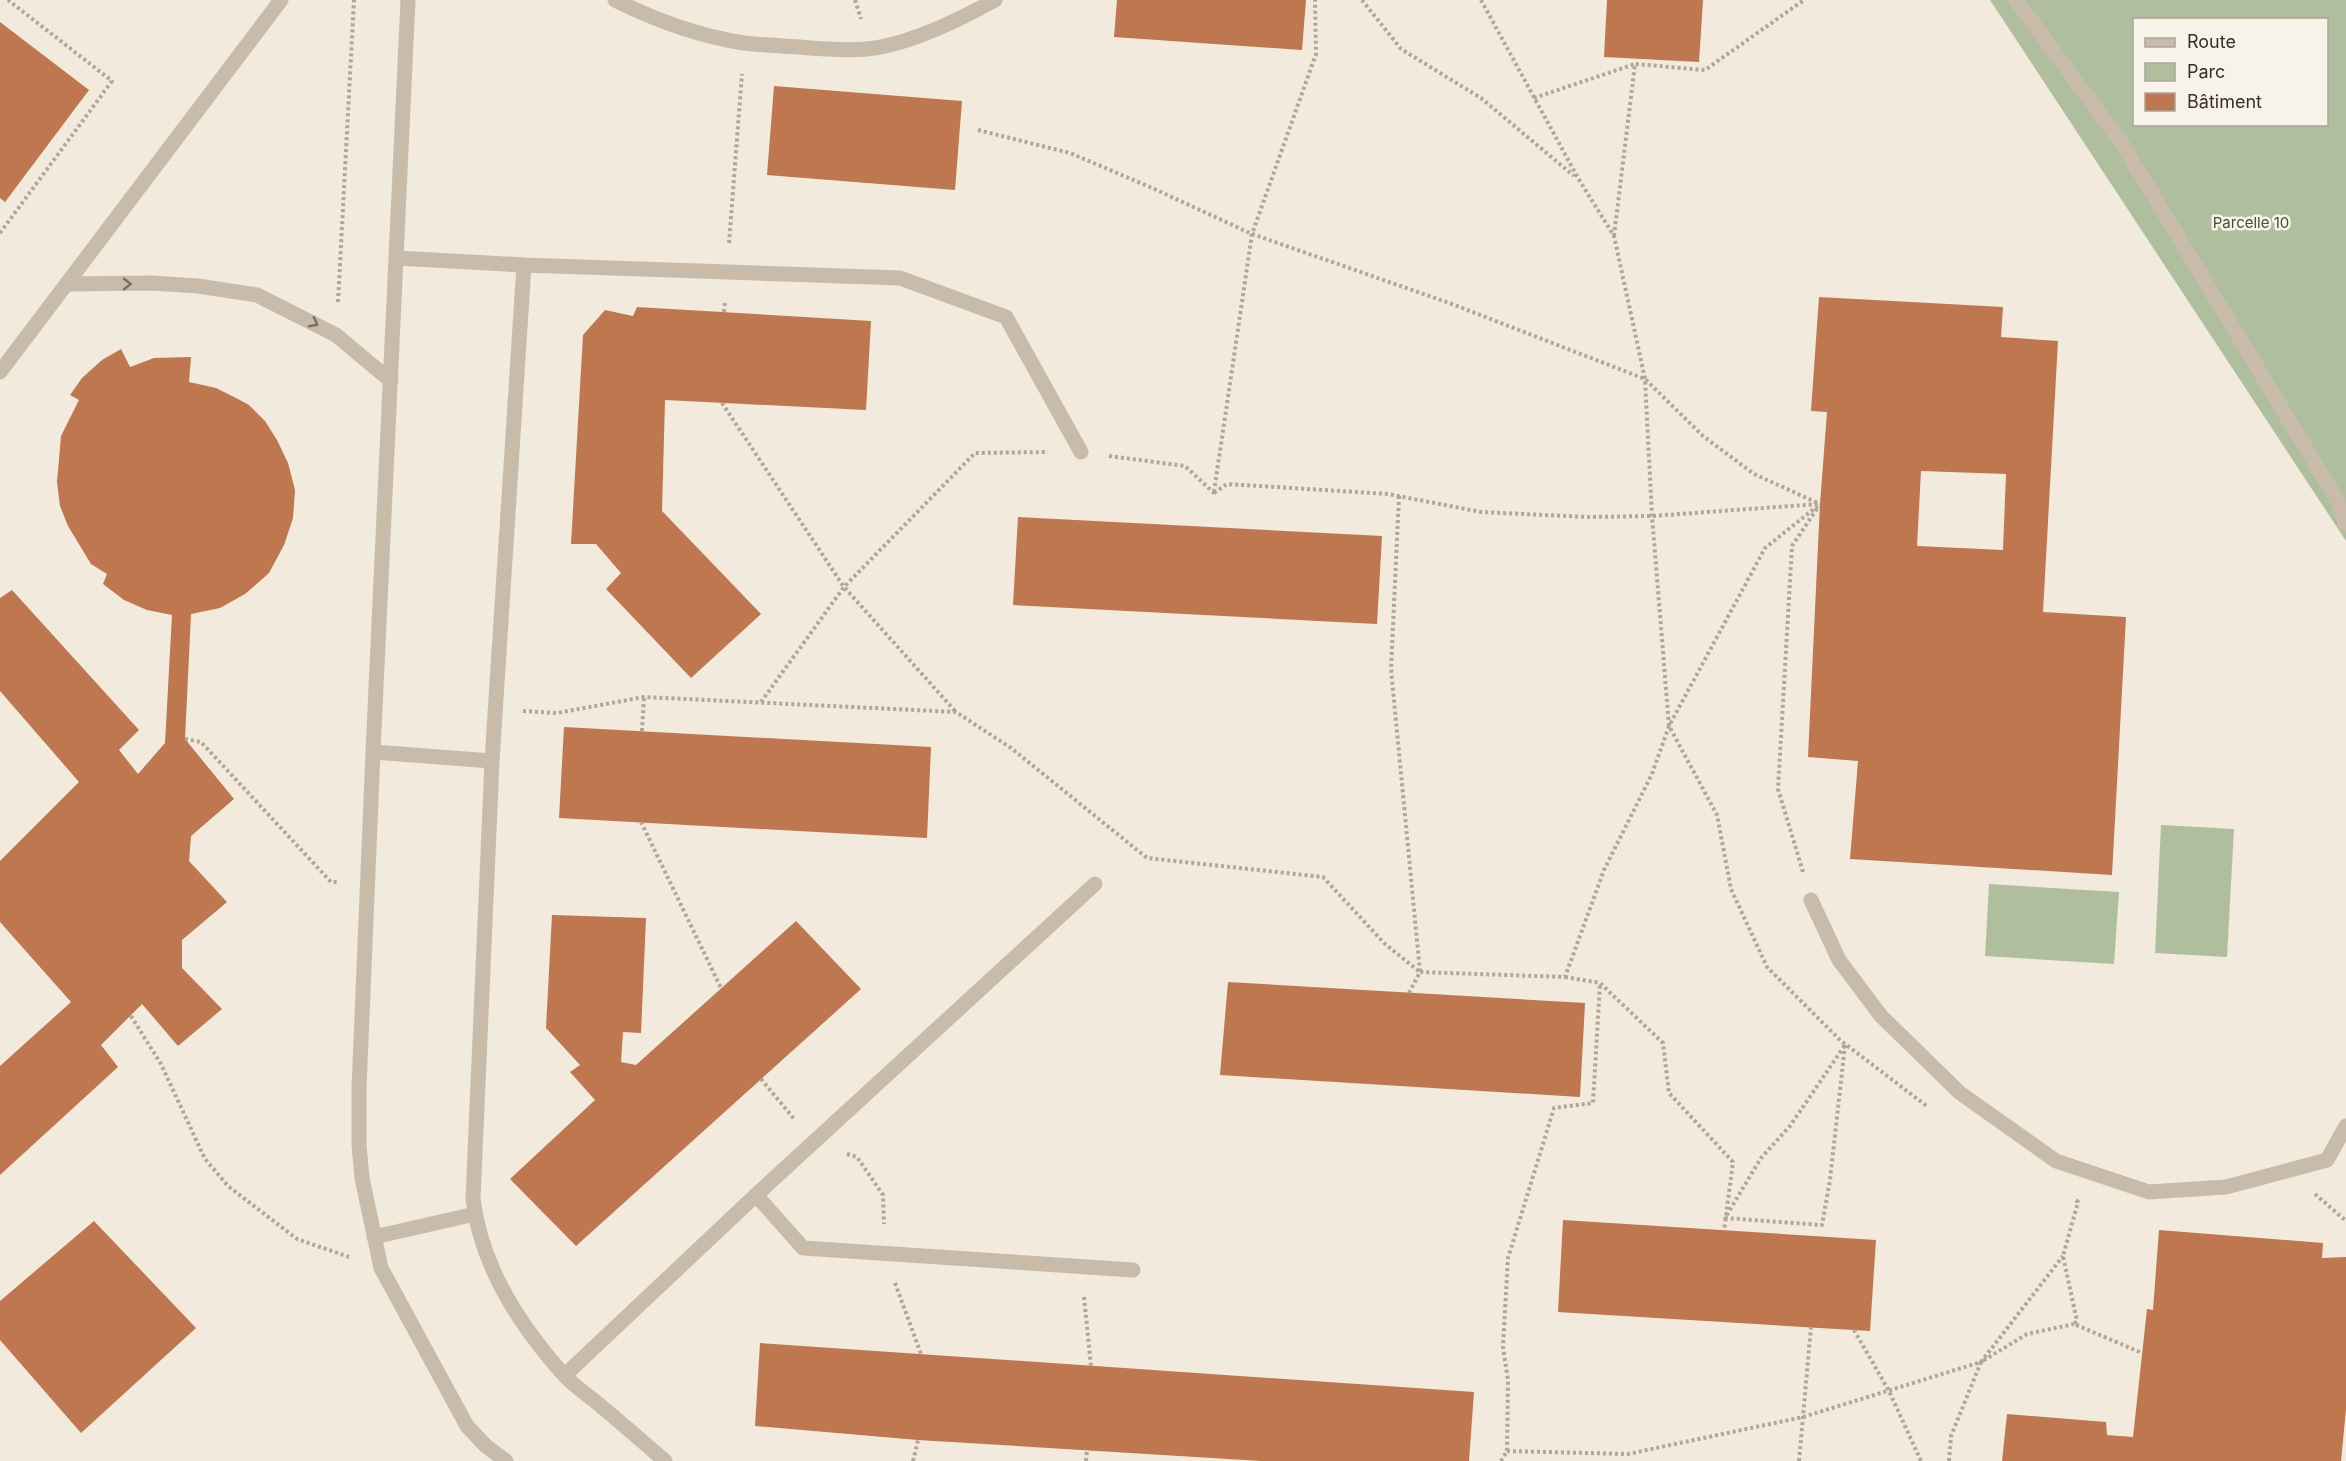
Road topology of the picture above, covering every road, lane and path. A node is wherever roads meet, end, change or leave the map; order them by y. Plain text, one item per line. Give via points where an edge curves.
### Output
1 (8, 0) edge
2 (281, 0) edge
3 (354, 0) edge
4 (408, 0) edge
5 (615, 0) edge
6 (995, 0) edge
7 (1315, 0) edge
8 (1362, 0) edge
9 (1481, 0) edge
10 (1804, 0) edge
11 (2016, 0) edge
12 (744, 43) junction
13 (1635, 64) junction
14 (1534, 98) junction
15 (978, 130) dead end
16 (1578, 178) junction
17 (0, 233) edge
18 (1252, 234) junction
19 (1614, 236) junction
20 (397, 258) junction
21 (524, 264) junction
22 (727, 273) junction
23 (68, 284) junction
24 (724, 312) dead end
25 (336, 335) junction
26 (0, 372) edge
27 (1644, 379) junction
28 (391, 381) junction
29 (722, 403) dead end
30 (1081, 452) junction
31 (1214, 493) junction
32 (1399, 496) junction
33 (1820, 504) junction
34 (1652, 516) junction
35 (2346, 524) edge
36 (844, 586) junction
37 (644, 697) junction
38 (761, 702) junction
39 (495, 710) junction
40 (956, 712) junction
41 (1669, 726) junction
42 (642, 731) dead end
43 (185, 739) dead end
44 (373, 752) junction
45 (492, 761) junction
46 (641, 822) dead end
47 (367, 884) junction
48 (1095, 884) dead end
49 (1811, 900) joint
50 (1420, 972) junction
51 (1564, 977) junction
52 (1600, 983) junction
53 (721, 988) dead end
54 (1409, 993) dead end
55 (131, 1016) dead end
56 (1845, 1045) junction
57 (761, 1079) dead end
58 (1932, 1110) dead end
59 (2346, 1126) edge
60 (813, 1143) junction
61 (756, 1195) junction
62 (2069, 1195) dead end
63 (475, 1215) junction
64 (1725, 1218) junction
65 (1724, 1231) dead end
66 (374, 1237) junction
67 (885, 1255) junction
68 (2063, 1256) junction
69 (1081, 1267) junction
70 (381, 1268) junction
71 (1133, 1270) dead end
72 (2074, 1324) junction
73 (1810, 1327) dead end
74 (1854, 1330) dead end
75 (2142, 1353) dead end
76 (921, 1354) dead end
77 (1981, 1362) junction
78 (1091, 1366) dead end
79 (565, 1376) junction
80 (1889, 1390) junction
81 (1803, 1417) junction
82 (918, 1440) dead end
83 (1087, 1449) dead end
84 (1507, 1451) junction
85 (506, 1461) edge
86 (665, 1461) edge
87 (914, 1461) edge
88 (1086, 1461) edge
89 (1501, 1461) edge
90 (1799, 1461) edge
91 (1921, 1461) edge
92 (1949, 1461) edge

1 - 17 path via 112,81
2 - 23 lane
3 - 25 path
4 - 20 lane
5 - 12 lane via 644,15 700,34
6 - 12 lane via 918,36 869,49
7 - 18 path via 1316,54
8 - 16 path via 1401,49 1481,98
9 - 14 path
10 - 13 path via 1705,70
11 - 35 lane via 2121,142 2336,498
12 - 22 path
13 - 14 path
13 - 19 path
14 - 16 path
15 - 18 path via 1070,153
16 - 19 path
18 - 27 path via 1452,304
18 - 31 path
19 - 27 path
20 - 21 lane
20 - 28 lane
21 - 22 lane
21 - 39 lane
22 - 24 path
22 - 30 lane via 900,278 1006,316
23 -> 25 lane via 152,283 231,290 284,306
23 - 26 lane
25 - 28 lane
27 - 33 path via 1703,436 1754,474
27 - 34 path
28 - 44 lane
29 - 36 path
30 - 31 path via 1185,466
30 - 36 path via 975,453
31 - 32 path via 1227,484
32 - 34 path via 1481,512 1588,518
32 - 50 path via 1391,669
33 - 34 path
33 - 41 path via 1765,548
33 - 49 path via 1792,546 1778,789
34 - 41 path
36 - 38 path
36 - 40 path
37 - 38 path
37 - 39 path via 557,713
37 - 42 path
38 - 40 path
39 - 45 lane
40 - 50 path via 1011,748 1146,858 1323,877 1385,944
41 - 51 path via 1652,774 1604,870
41 - 56 path via 1717,815 1731,889 1767,967
43 - 47 path via 201,742 331,882
44 - 45 lane
44 - 47 lane
45 - 63 lane
46 - 53 path
47 - 66 lane via 359,1145
48 - 60 lane
49 - 59 lane via 1839,960 1881,1016 1960,1093 2056,1161 2149,1192 2226,1187 2327,1160
50 - 51 path
50 - 54 path
51 - 52 path
52 - 64 path via 1663,1043 1669,1093 1733,1162
52 - 84 path via 1593,1103 1554,1108 1508,1258 1503,1347 1508,1380
55 - 70 path via 161,1064 205,1159 228,1186 297,1239
56 - 58 path
56 - 64 path via 1790,1126 1761,1158
56 - 64 path via 1822,1225
57 - 60 path
60 - 61 lane
60 - 67 path via 857,1156 883,1195
61 - 67 lane via 803,1248
61 - 79 lane
62 - 68 path via 2078,1202
63 - 66 lane
63 - 79 lane via 485,1252 505,1294
64 - 65 path
66 - 70 lane
67 - 69 lane
67 - 76 path
68 - 72 path via 2077,1321
68 - 77 path
69 - 71 lane
69 - 78 path
70 - 85 lane via 467,1426
72 - 75 path
72 - 77 path via 2027,1334
73 - 81 path
74 - 80 path
77 - 80 path
77 - 92 path via 1951,1436
79 - 86 lane
80 - 81 path
80 - 91 path
81 - 84 path via 1628,1454
81 - 90 path
82 - 87 path
83 - 88 path
84 - 89 path

